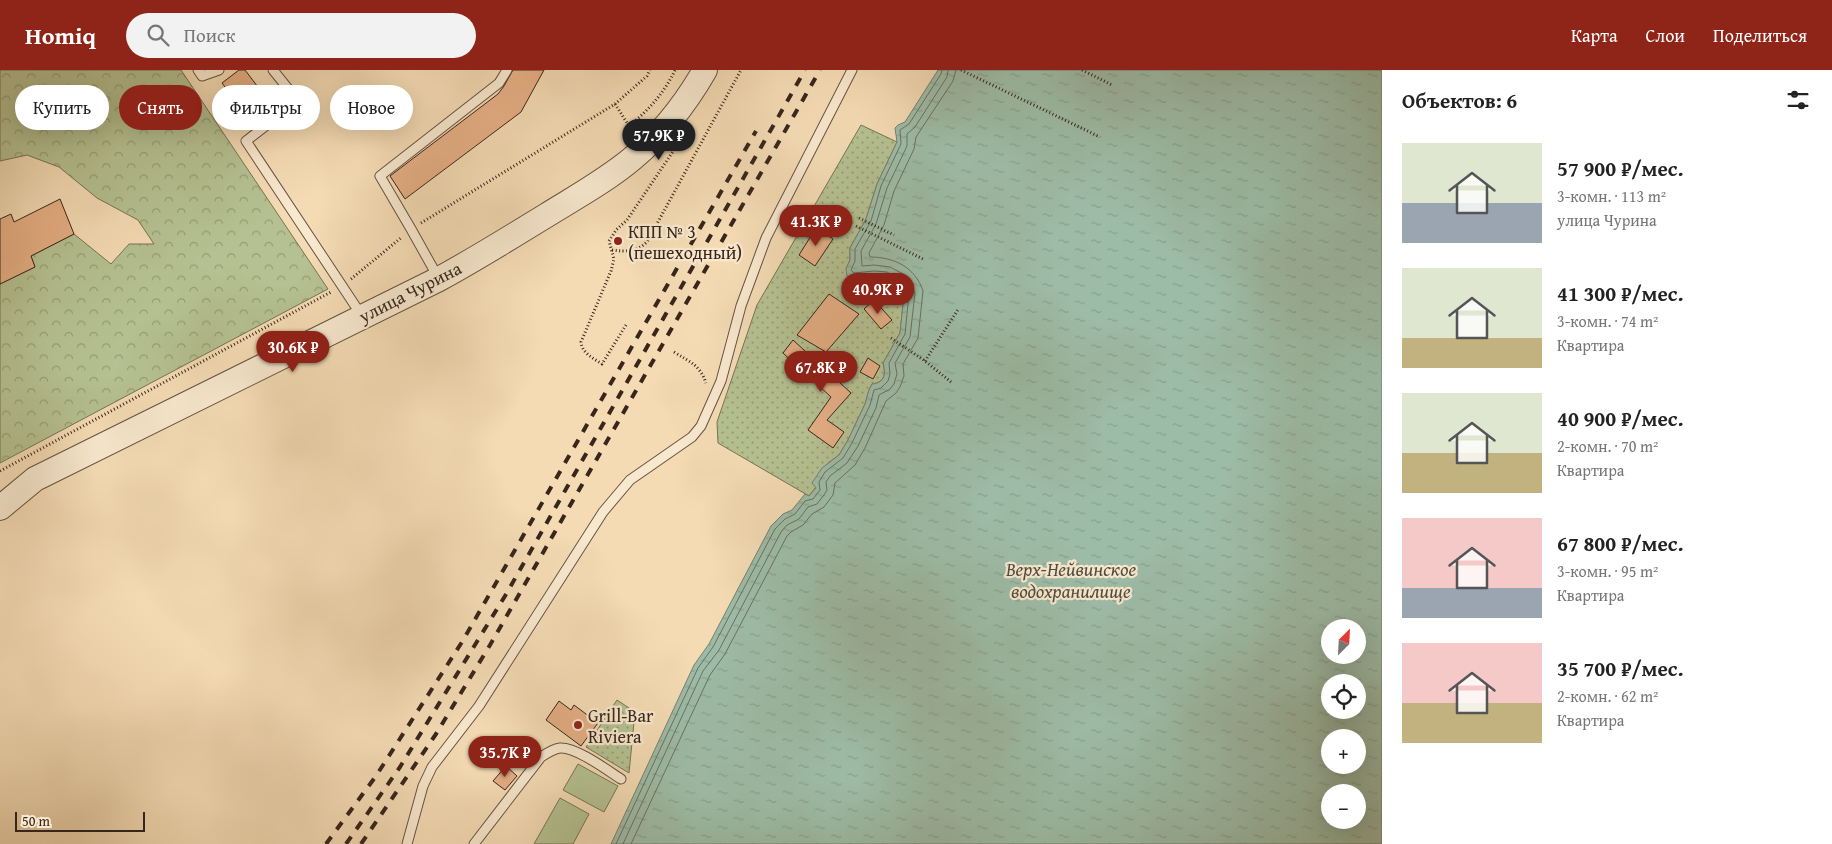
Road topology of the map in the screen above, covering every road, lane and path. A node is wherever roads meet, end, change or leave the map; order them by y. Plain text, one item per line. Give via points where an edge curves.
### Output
1 (198, 70) edge
2 (219, 70) edge
3 (273, 70) edge
4 (507, 70) edge
5 (675, 70) edge
6 (705, 70) edge
7 (741, 70) edge
8 (852, 70) edge
9 (961, 70) edge
10 (1082, 70) edge
11 (1112, 86) dead end
12 (615, 104) dead end
13 (660, 132) junction
14 (1098, 136) dead end
15 (859, 218) dead end
16 (856, 226) dead end
17 (894, 235) dead end
18 (612, 250) junction
19 (923, 259) dead end
20 (439, 279) junction
21 (959, 308) dead end
22 (362, 317) junction
23 (626, 324) dead end
24 (892, 338) dead end
25 (674, 352) dead end
26 (925, 361) junction
27 (951, 382) dead end
28 (715, 396) junction
29 (0, 508) edge
30 (621, 779) dead end
31 (407, 844) edge
32 (474, 844) edge

1 - 2 lane via 202,76
3 - 22 lane via 298,101 246,141
4 - 20 lane via 499,83 380,176
5 - 12 path via 646,113 629,126
6 - 13 street, улица Чурина
7 - 18 path via 647,242 634,251
8 - 28 lane via 766,238
9 - 14 path
10 - 11 path
13 - 18 path via 674,150 612,235 609,241
13 - 20 street, улица Чурина via 632,159 609,175 482,256
15 - 17 path
16 - 19 path
18 - 23 path via 611,271 581,342 582,348 602,364
20 - 22 street, улица Чурина
21 - 26 path
22 - 29 street, улица Чурина via 35,479
24 - 26 path
25 - 28 path via 699,367
26 - 27 path
28 - 31 lane via 697,432 630,480 603,512 478,706 432,767 423,786
30 - 32 lane via 580,754 560,748 550,751

